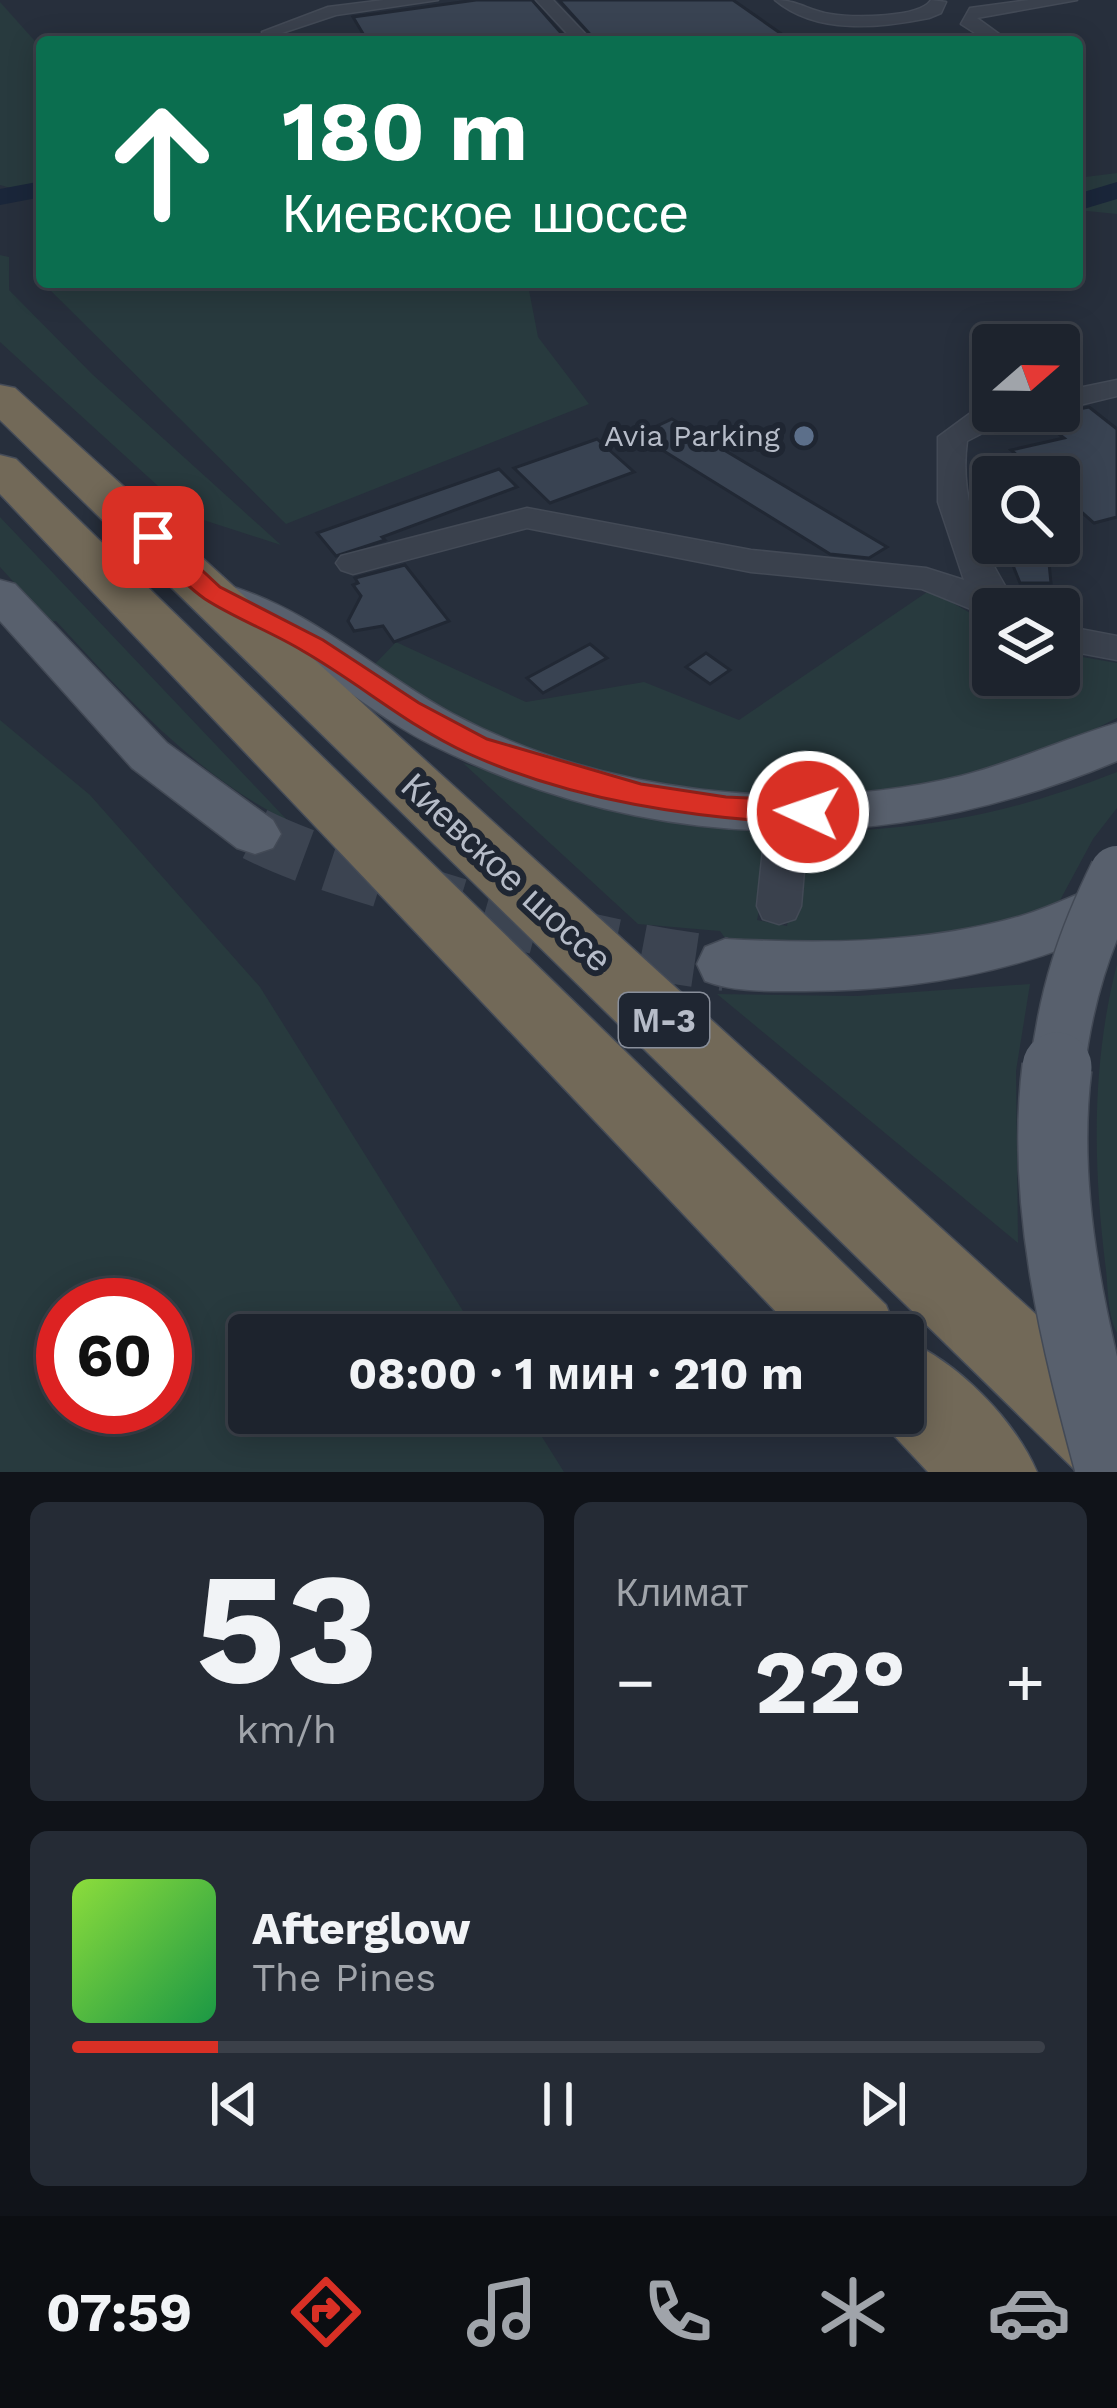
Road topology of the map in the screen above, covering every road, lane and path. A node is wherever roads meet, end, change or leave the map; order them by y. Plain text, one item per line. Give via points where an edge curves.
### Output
1 (430, 0) edge
2 (544, 0) edge
3 (783, 0) edge
4 (1069, 0) edge
5 (932, 6) edge
6 (1000, 7) junction
7 (969, 24) junction
8 (842, 33) edge
9 (272, 36) edge
10 (578, 36) edge
11 (990, 36) edge
12 (1117, 388) edge
13 (1080, 396) edge
14 (0, 397) edge
15 (972, 425) edge
16 (0, 468) edge
17 (352, 563) dead end
18 (988, 588) edge
19 (212, 592) junction
20 (972, 592) edge
21 (0, 594) edge
22 (1080, 641) edge
23 (1117, 648) edge
24 (1117, 741) edge
25 (788, 812) junction
26 (255, 834) tunnel mouth
27 (1117, 873) edge
28 (1117, 901) edge
29 (779, 906) dead end
30 (725, 964) tunnel mouth
31 (835, 1314) edge
32 (924, 1403) edge
33 (1117, 1448) edge
34 (992, 1472) edge
35 (1111, 1472) edge

1 - 9 street via 334,10
2 - 10 street
3 - 8 street
4 - 6 street
5 - 6 street
5 - 7 street
5 - 8 street
6 - 7 street via 976,11
7 - 11 street
12 - 13 street
14 - 19 highway, Киевское шоссе / М-3
15 - 18 street via 952,437 948,471
16 - 31 highway, Киевское шоссе / М-3
17 - 20 street via 527,518
19 - 25 main road via 478,746 641,795
19 - 33 highway, Киевское шоссе / М-3
21 - 26 main road via 132,741
22 - 23 street
24 - 25 main road via 1045,774 962,798
25 - 29 street
27 - 35 main road, bridge via 1072,976 1053,1115 1062,1258
28 - 30 main road via 1028,941 956,958
32 - 34 highway

